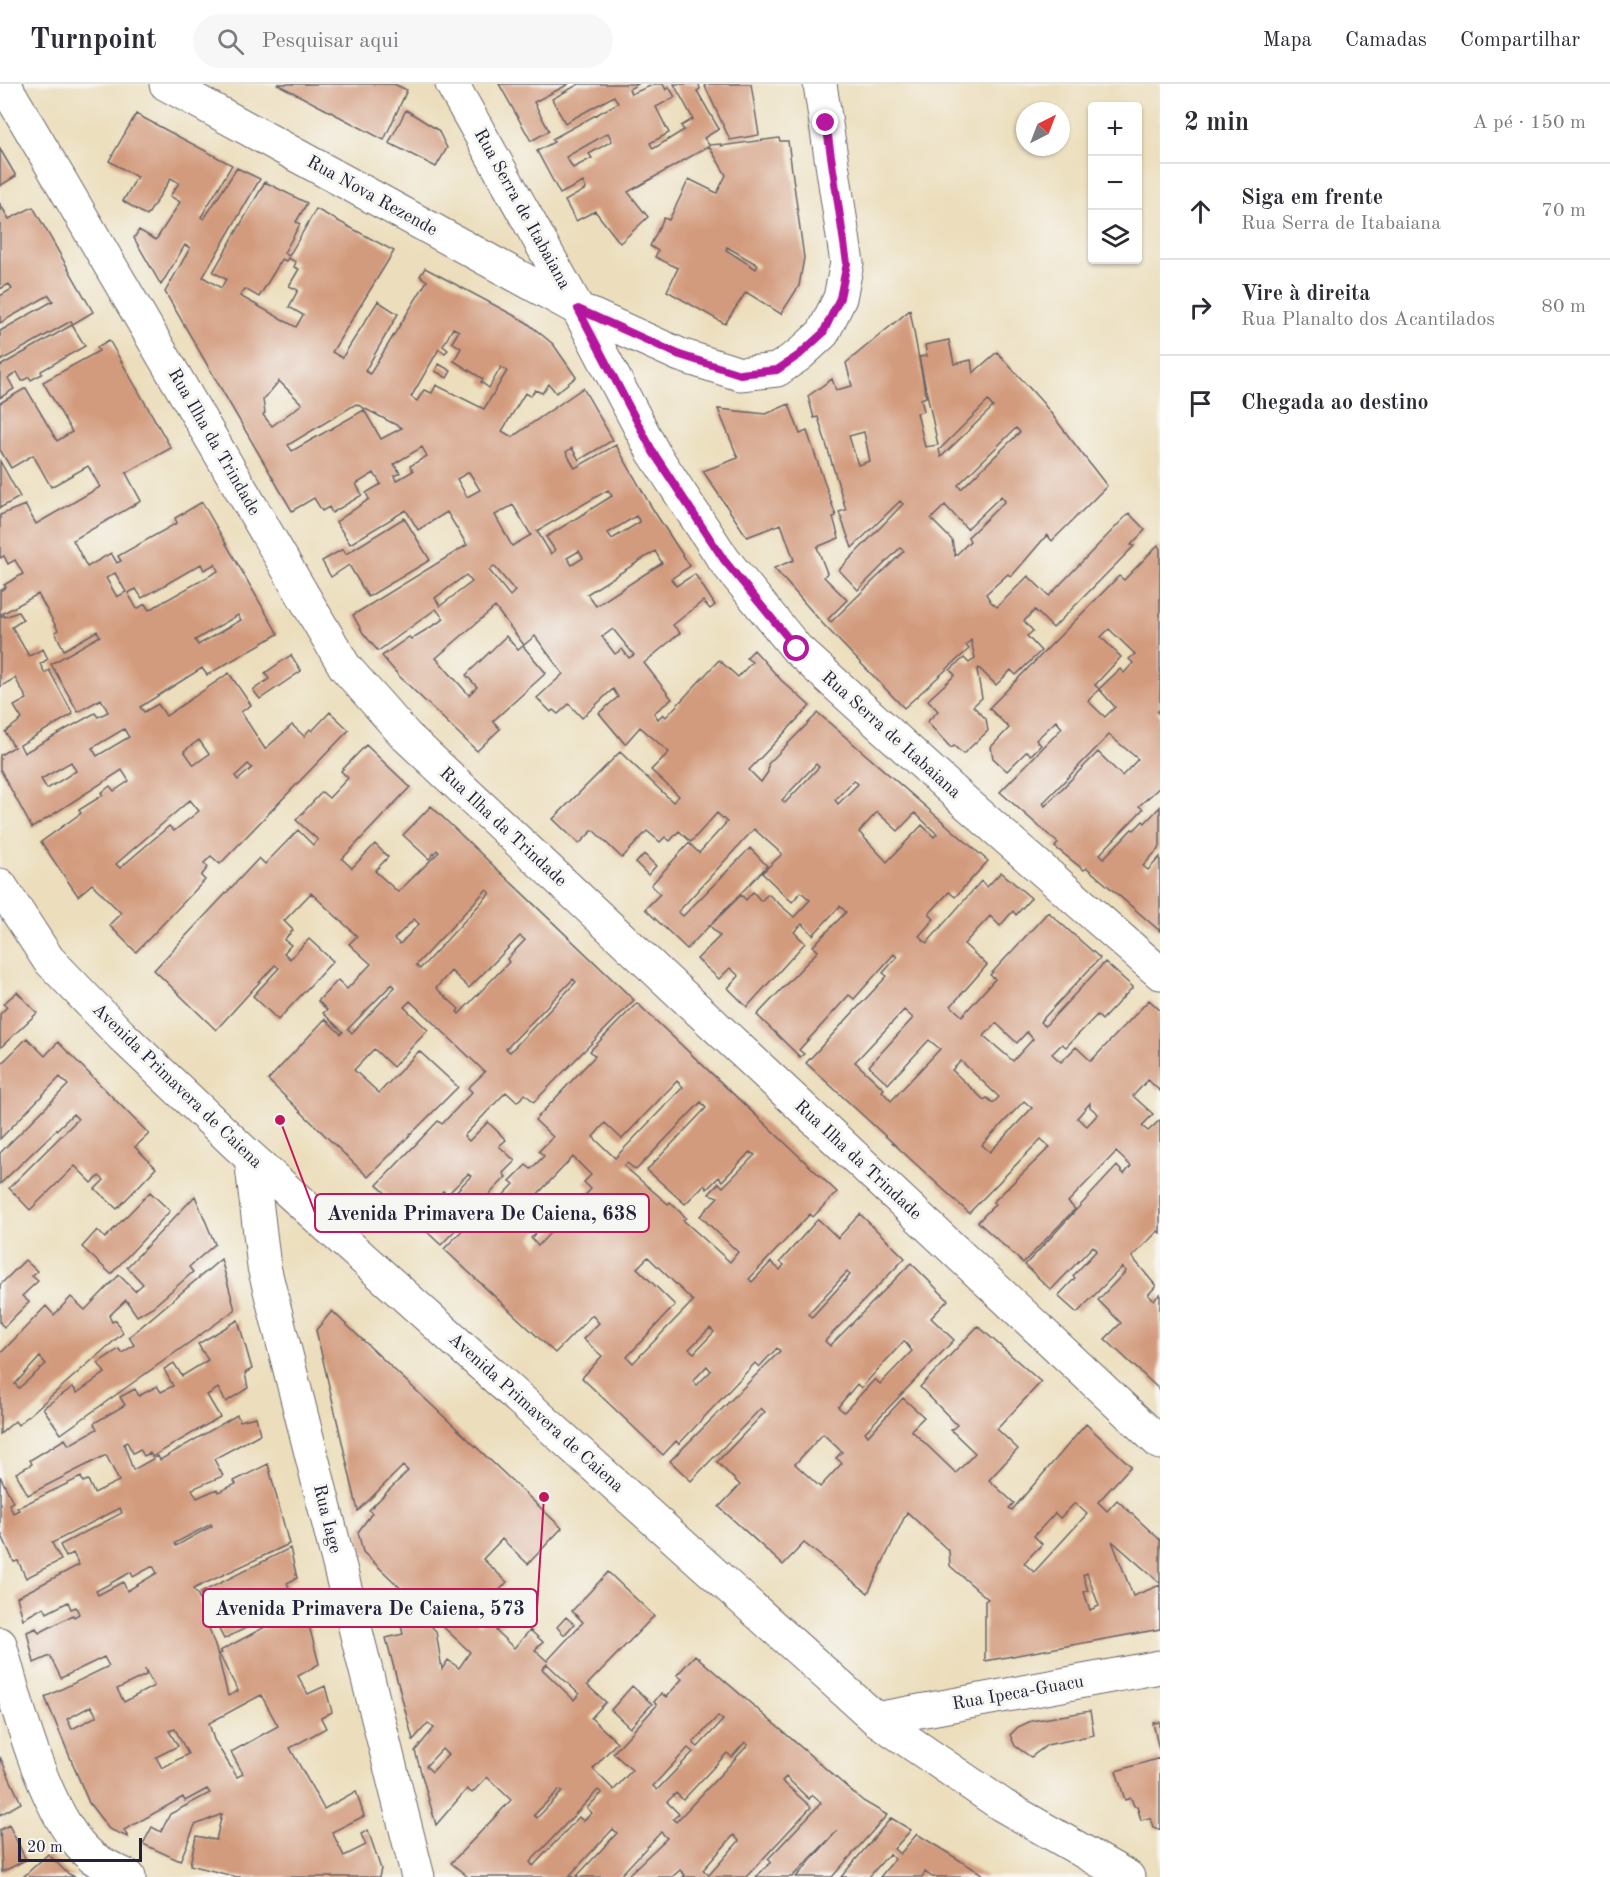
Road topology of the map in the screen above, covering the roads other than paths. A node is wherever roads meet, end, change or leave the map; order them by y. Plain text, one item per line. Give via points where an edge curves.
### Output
1 (4, 84) edge
2 (166, 84) edge
3 (452, 84) edge
4 (820, 84) edge
5 (578, 309) junction
6 (0, 885) edge
7 (1160, 973) edge
8 (251, 1158) junction
9 (1160, 1443) edge
10 (0, 1644) edge
11 (1160, 1667) edge
12 (876, 1719) junction
13 (129, 1877) edge
14 (418, 1877) edge
15 (1128, 1877) edge

1 - 9 street, Rua Ilha da Trindade via 345,667 370,698
2 - 5 street, Rua Nova Rezende
3 - 5 street, Rua Serra de Itabaiana
4 - 5 street, Rua Nova Rezende via 847,263 840,298 823,333 777,370 740,374 680,355
5 - 7 street, Rua Serra de Itabaiana via 653,452 724,560 797,649
6 - 8 street, Avenida Primavera de Caiena via 48,959 121,1035
8 - 12 street, Avenida Primavera de Caiena
8 - 14 street, Rua Iage via 264,1267
10 - 13 street via 17,1709 51,1798 69,1830 92,1857
11 - 12 street, Rua Ipeca-Guacu
12 - 15 street, Avenida Primavera de Caiena via 1002,1805

